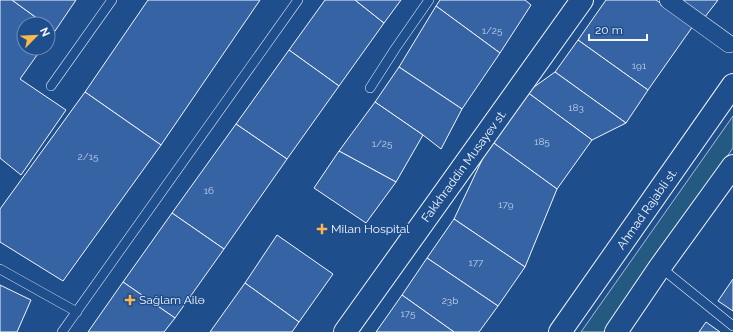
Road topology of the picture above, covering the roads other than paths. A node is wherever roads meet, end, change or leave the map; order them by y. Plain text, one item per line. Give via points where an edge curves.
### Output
1 (112, 0) edge
2 (298, 0) edge
3 (429, 0) edge
4 (582, 0) edge
5 (668, 0) edge
6 (729, 44) dead end
7 (733, 85) edge
8 (51, 86) dead end
9 (370, 88) dead end
10 (733, 166) edge
11 (660, 267) junction
12 (0, 269) edge
13 (76, 312) junction
14 (733, 326) edge
15 (62, 332) edge
16 (345, 332) edge
17 (560, 332) edge
18 (616, 332) edge

1 - 8 lane
2 - 13 lane
3 - 9 lane
4 - 16 main road, Fakkhraddin Musayev st.
5 - 6 street
7 - 17 main road, Ahmad Rajabli st.
10 - 11 main road
11 - 14 lane
11 - 18 main road
12 - 13 lane
13 - 15 lane

